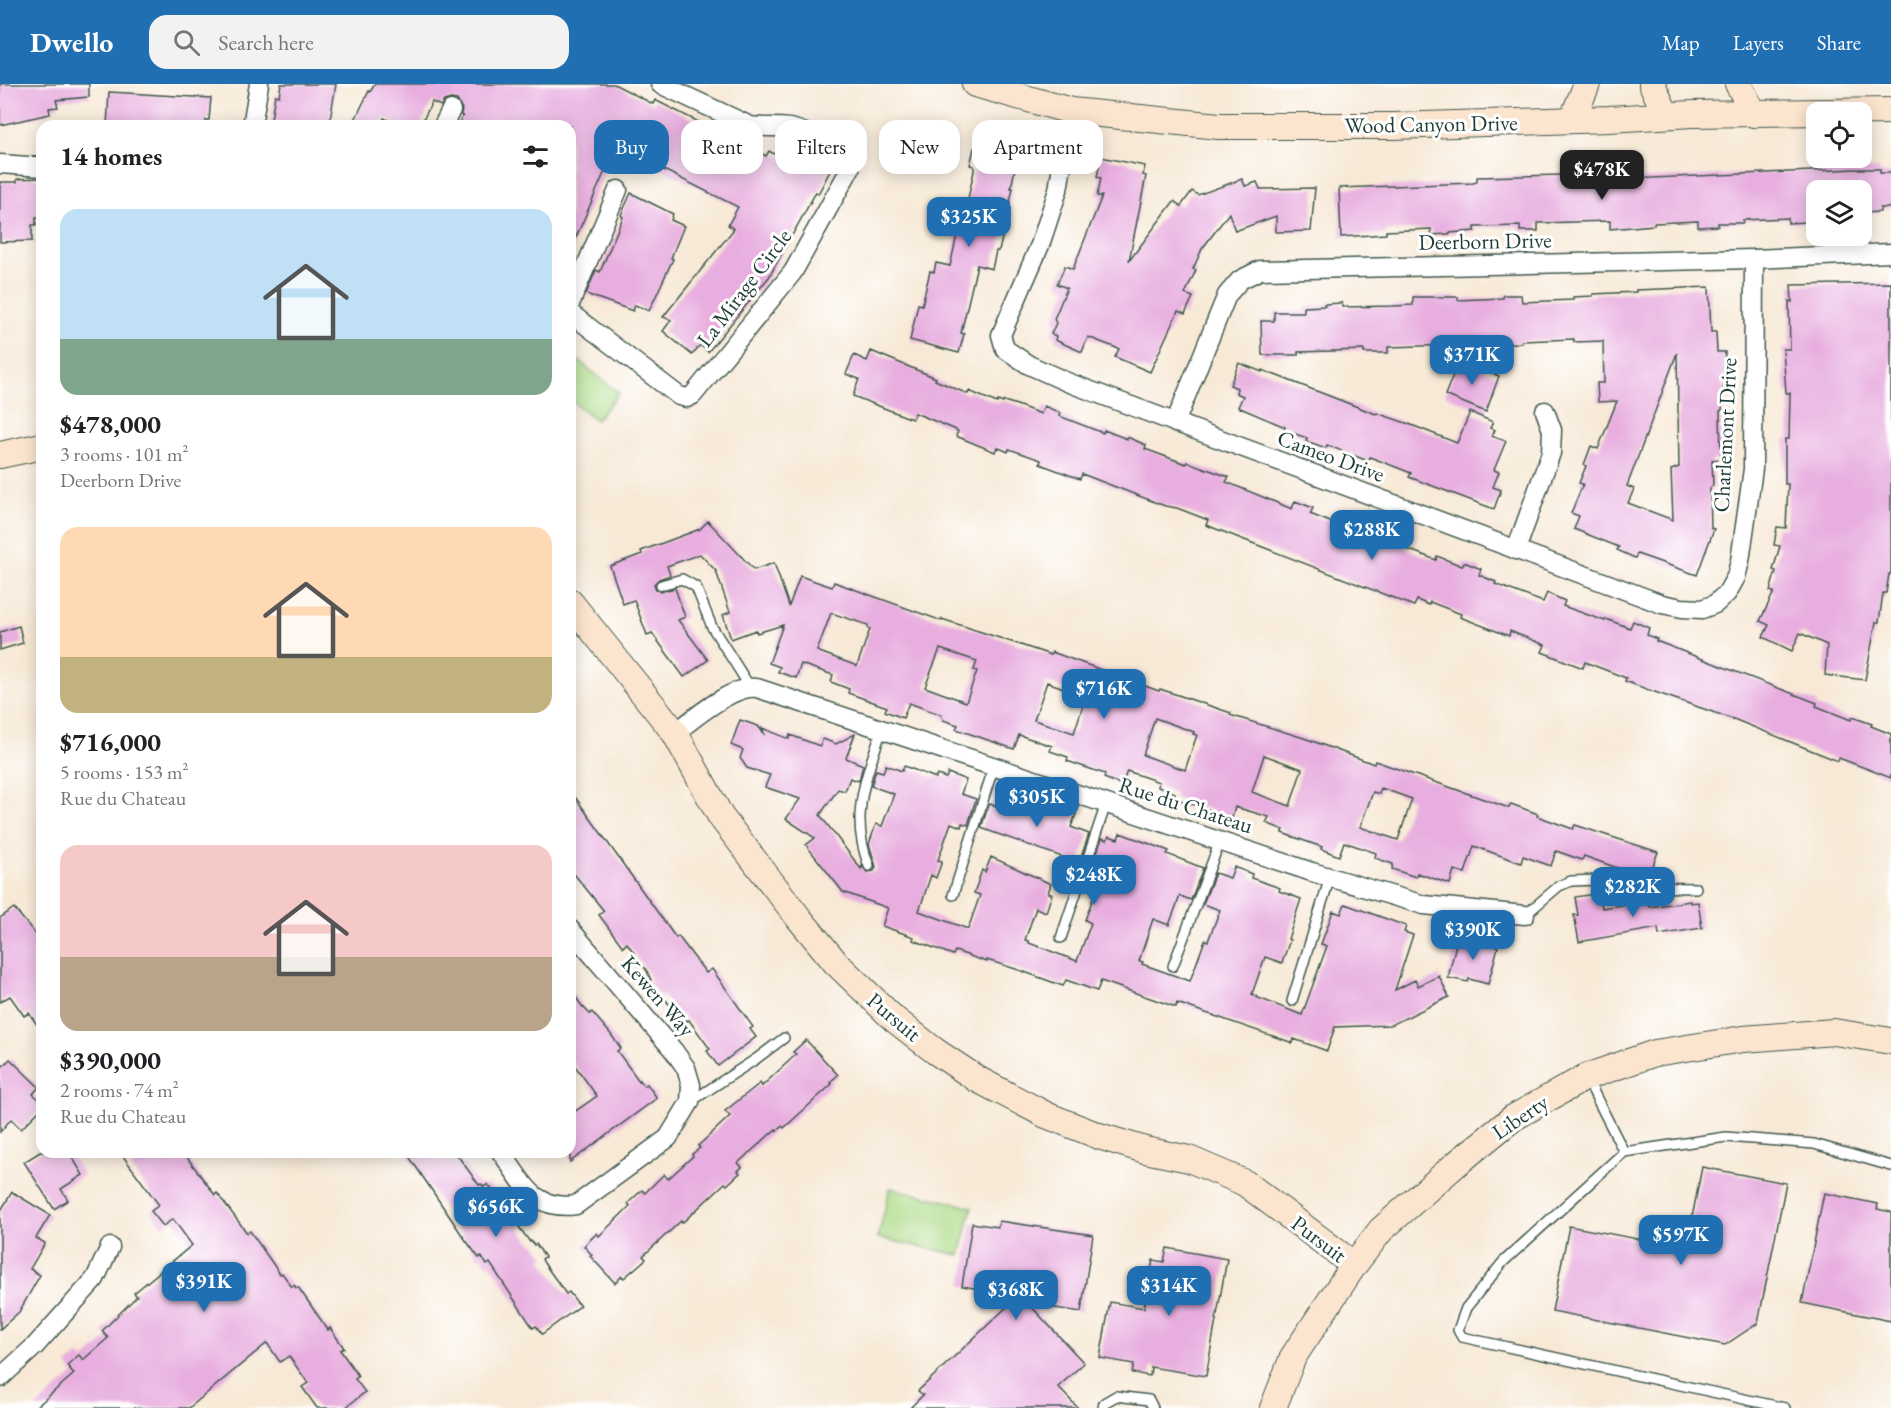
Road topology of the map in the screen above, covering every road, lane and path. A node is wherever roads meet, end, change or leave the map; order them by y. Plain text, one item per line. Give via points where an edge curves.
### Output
1 (260, 84) edge
2 (660, 84) edge
3 (975, 84) edge
4 (1587, 84) edge
5 (1652, 84) edge
6 (1672, 84) edge
7 (1738, 84) edge
8 (1071, 111) junction
9 (1891, 111) edge
10 (1754, 114) junction
11 (1666, 115) junction
12 (253, 120) edge
13 (1572, 120) junction
14 (0, 164) edge
15 (36, 166) edge
16 (618, 190) dead end
17 (1891, 253) edge
18 (1754, 259) junction
19 (576, 290) edge
20 (576, 318) edge
21 (1545, 411) dead end
22 (1175, 423) junction
23 (36, 447) edge
24 (0, 455) edge
25 (1516, 550) junction
26 (661, 585) dead end
27 (1715, 604) joint
28 (576, 609) edge
29 (750, 687) junction
30 (882, 729) junction
31 (675, 733) junction
32 (994, 766) junction
33 (1107, 804) junction
34 (1220, 841) junction
35 (869, 866) dead end
36 (1330, 877) junction
37 (1696, 888) dead end
38 (953, 895) dead end
39 (1525, 915) joint
40 (576, 936) edge
41 (1060, 938) dead end
42 (1173, 966) dead end
43 (1292, 1001) dead end
44 (784, 1038) dead end
45 (1891, 1041) edge
46 (1586, 1077) junction
47 (690, 1102) junction
48 (1624, 1152) junction
49 (506, 1158) edge
50 (1891, 1166) edge
51 (110, 1247) dead end
52 (1354, 1265) junction
53 (0, 1378) edge
54 (1103, 1408) edge
55 (1153, 1408) edge
56 (1273, 1408) edge
57 (1785, 1408) edge

1 - 12 street
2 - 20 street, La Mirage Circle via 750,126 800,131 845,156 850,169 793,272 693,395 679,396
3 - 8 street, Wood Canyon Drive
4 - 13 street
5 - 11 street
6 - 11 street
7 - 10 street
8 - 13 street, Wood Canyon Drive via 1219,126
8 - 22 street, Cameo Drive via 1058,190 1040,244 1001,335 1005,349 1067,382
9 - 10 street, Wood Canyon Drive
10 - 11 street, Wood Canyon Drive
11 - 13 street, Wood Canyon Drive
14 - 15 street
16 - 19 street
17 - 18 street, Deerborn Drive
18 - 22 street, Deerborn Drive via 1260,270 1240,280 1227,295
18 - 27 street, Charlemont Drive via 1753,470 1736,577 1728,593
21 - 25 street via 1552,430 1551,453
22 - 25 street, Cameo Drive
23 - 24 street
25 - 27 street, Cameo Drive via 1662,604 1702,609
26 - 29 lane via 682,579 696,587 712,627
28 - 31 street, Pursuit
29 - 30 street, Rue du Chateau
29 - 31 street via 721,700
30 - 32 street, Rue du Chateau
30 - 35 lane via 859,818 861,846
31 - 52 street, Pursuit via 721,817 804,926 863,992 916,1037 977,1079 1046,1115 1108,1139 1189,1159 1245,1183
32 - 33 street, Rue du Chateau
32 - 38 lane
33 - 34 street, Rue du Chateau
33 - 41 lane
34 - 36 street, Rue du Chateau
34 - 42 lane
36 - 39 street, Rue du Chateau via 1424,905
36 - 43 lane
37 - 39 lane via 1571,881 1559,886
40 - 47 street, Kewen Way via 686,1068
44 - 47 lane
45 - 46 street, Liberty via 1834,1032 1743,1039 1654,1053
46 - 48 lane
46 - 52 street, Liberty via 1513,1118 1382,1230
47 - 49 street via 668,1138 576,1205 544,1203 534,1196
48 - 50 lane via 1726,1137 1814,1144
48 - 57 lane via 1503,1262 1466,1308 1458,1330 1462,1337
51 - 53 street via 95,1280
52 - 56 street, Liberty via 1293,1357
54 - 55 lane via 1116,1396 1149,1400

